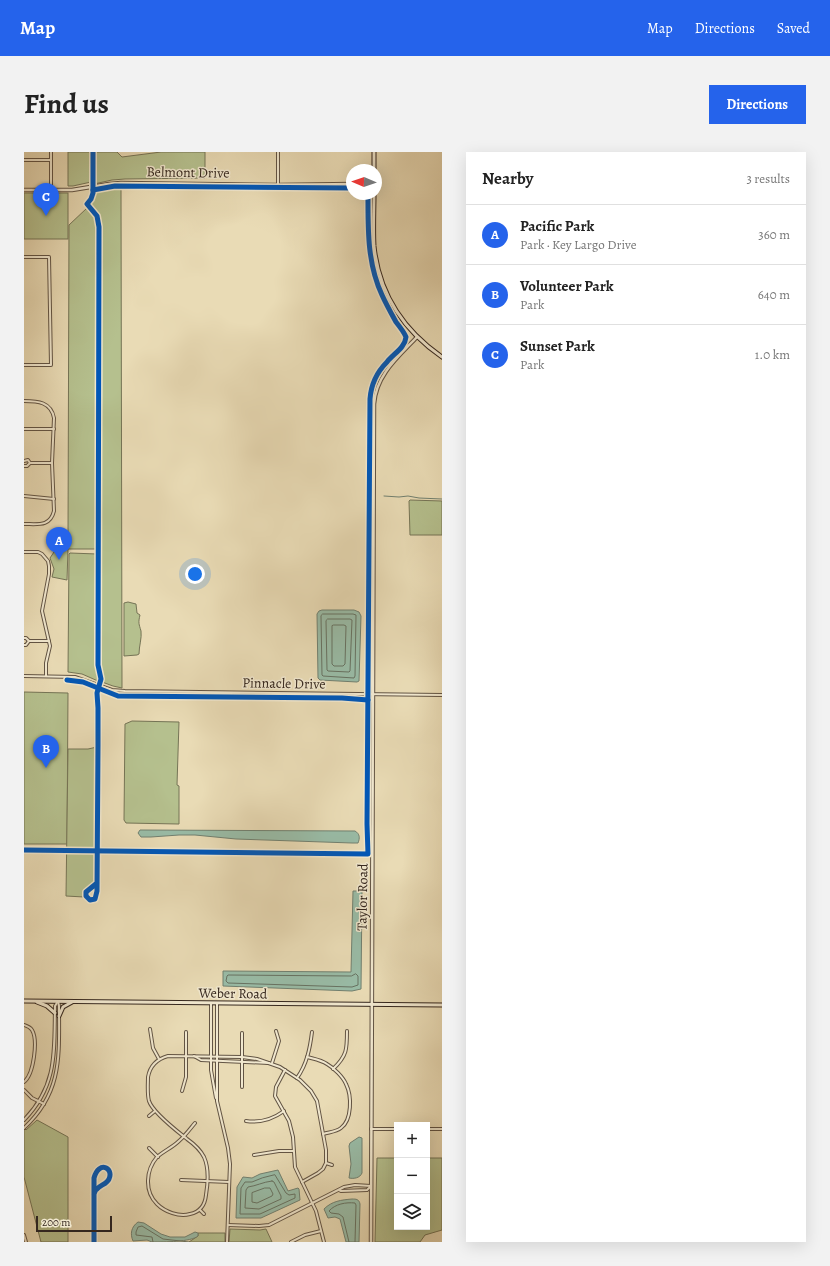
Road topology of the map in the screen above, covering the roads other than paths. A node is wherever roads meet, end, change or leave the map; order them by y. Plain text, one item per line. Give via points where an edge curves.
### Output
1 (51, 152) edge
2 (278, 152) edge
3 (374, 152) edge
4 (24, 160) edge
5 (51, 160) junction
6 (374, 164) edge
7 (346, 184) edge
8 (278, 185) junction
9 (24, 190) edge
10 (51, 190) junction
11 (374, 200) edge
12 (24, 257) edge
13 (417, 338) junction
14 (442, 357) edge
15 (24, 365) edge
16 (24, 401) edge
17 (24, 429) edge
18 (54, 429) junction
19 (24, 461) edge
20 (30, 463) junction
21 (52, 463) junction
22 (24, 466) edge
23 (24, 496) edge
24 (54, 499) junction
25 (24, 524) edge
26 (24, 552) edge
27 (24, 638) edge
28 (29, 641) junction
29 (49, 641) junction
30 (24, 645) edge
31 (24, 676) edge
32 (46, 676) junction
33 (374, 695) junction
34 (442, 695) edge
35 (24, 1001) edge
36 (36, 1001) junction
37 (58, 1001) junction
38 (74, 1001) junction
39 (211, 1004) junction
40 (217, 1004) junction
41 (372, 1005) junction
42 (442, 1005) edge
43 (55, 1013) junction
44 (59, 1016) junction
45 (24, 1025) edge
46 (150, 1029) dead end
47 (276, 1031) dead end
48 (347, 1031) dead end
49 (186, 1032) dead end
50 (242, 1032) dead end
51 (312, 1032) dead end
52 (186, 1056) junction
53 (193, 1056) junction
54 (211, 1056) junction
55 (216, 1056) junction
56 (242, 1057) junction
57 (307, 1057) junction
58 (159, 1059) junction
59 (211, 1060) junction
60 (216, 1060) junction
61 (242, 1061) junction
62 (271, 1063) junction
63 (333, 1069) junction
64 (285, 1070) junction
65 (297, 1078) junction
66 (24, 1082) edge
67 (242, 1087) dead end
68 (24, 1090) edge
69 (182, 1091) dead end
70 (38, 1101) junction
71 (217, 1101) junction
72 (44, 1104) junction
73 (155, 1111) junction
74 (284, 1112) junction
75 (149, 1116) dead end
76 (24, 1120) edge
77 (246, 1121) dead end
78 (195, 1123) dead end
79 (24, 1128) edge
80 (371, 1129) junction
81 (394, 1129) edge
82 (430, 1129) edge
83 (442, 1129) edge
84 (323, 1134) junction
85 (184, 1136) junction
86 (149, 1148) dead end
87 (293, 1151) junction
88 (254, 1155) dead end
89 (158, 1157) junction
90 (326, 1163) junction
91 (332, 1165) dead end
92 (181, 1180) dead end
93 (207, 1181) junction
94 (230, 1182) junction
95 (302, 1182) junction
96 (371, 1186) junction
97 (339, 1190) junction
98 (312, 1203) junction
99 (200, 1210) junction
100 (204, 1214) dead end
101 (228, 1225) junction
102 (321, 1231) junction
103 (24, 1235) edge
104 (26, 1242) edge
105 (227, 1242) edge
106 (291, 1242) edge
107 (324, 1242) edge
108 (371, 1242) edge

1 - 5 street
2 - 8 street
3 - 6 main road
4 - 5 street
5 - 10 street
7 - 8 street, Belmont Drive
8 - 10 street, Belmont Drive via 114,183 78,190
9 - 10 street, Belmont Drive
11 - 13 main road via 374,243 381,277 400,317
12 - 15 street via 49,257 51,365
13 - 14 main road
13 - 33 street, Taylor Road via 387,369 378,384 375,399
16 - 18 street via 47,405 53,413
17 - 18 street
18 - 21 street
19 - 20 street via 28,460
20 - 21 street
20 - 22 street
21 - 24 street
23 - 24 street
24 - 25 street via 54,511 49,521
26 - 29 street via 38,552 48,561 50,570 42,612
27 - 28 street
28 - 29 street
28 - 30 street
29 - 32 street
31 - 32 street, Pinnacle Drive
32 - 33 street, Pinnacle Drive via 75,677 112,690
33 - 34 street, Pinnacle Drive
33 - 41 street, Taylor Road
35 - 36 main road, Weber Road
36 - 37 main road, Weber Road
36 - 43 main road via 48,1006
37 - 38 main road, Weber Road
37 - 43 street
37 - 44 street
38 - 39 main road, Weber Road
38 - 44 main road via 64,1007
39 - 40 main road, Weber Road
39 - 54 street
40 - 41 main road, Weber Road
40 - 55 street
41 - 42 main road, Weber Road
41 - 80 street, Taylor Road
43 - 70 street via 54,1053 50,1079
44 - 72 street via 58,1069 54,1085
45 - 66 street via 32,1030 34,1055 31,1073
46 - 58 street via 153,1048
47 - 62 street via 279,1041
48 - 63 street via 345,1054
49 - 52 street
50 - 56 street
51 - 57 street
52 - 53 street
52 - 58 street
52 - 69 street via 186,1077
53 - 54 street
53 - 59 street via 201,1060
54 - 55 street
54 - 59 street
55 - 56 street
55 - 60 street
56 - 61 street
56 - 62 street
57 - 63 street via 326,1063
57 - 65 street
58 - 73 street via 148,1077 149,1099
59 - 60 street
59 - 71 street via 212,1081
60 - 61 street
60 - 71 street
61 - 62 street
61 - 67 street
62 - 64 street
63 - 84 street via 348,1087 349,1116 340,1129
64 - 65 street
64 - 74 street via 275,1092
65 - 84 street via 316,1098
68 - 70 street
70 - 72 street
70 - 76 street
71 - 94 street via 229,1154
72 - 79 street
73 - 75 street
73 - 85 street
74 - 77 street via 266,1120
74 - 87 street via 290,1125
78 - 85 street
80 - 81 street
80 - 96 street, Taylor Road
82 - 83 street
84 - 90 street
85 - 89 street
85 - 93 street via 204,1156
86 - 89 street
87 - 88 street
87 - 95 street via 295,1167
89 - 99 street via 148,1175 149,1190 156,1204 175,1214 190,1214
90 - 91 street
90 - 95 street via 318,1173
92 - 93 street
93 - 94 street
93 - 99 street via 205,1202
94 - 101 street
95 - 98 street
96 - 97 street via 352,1185
96 - 97 street via 367,1190
96 - 108 street, Taylor Road
97 - 98 street
98 - 101 street via 269,1224
98 - 102 street
99 - 100 street
101 - 105 street
102 - 106 street
102 - 107 street
103 - 104 street

